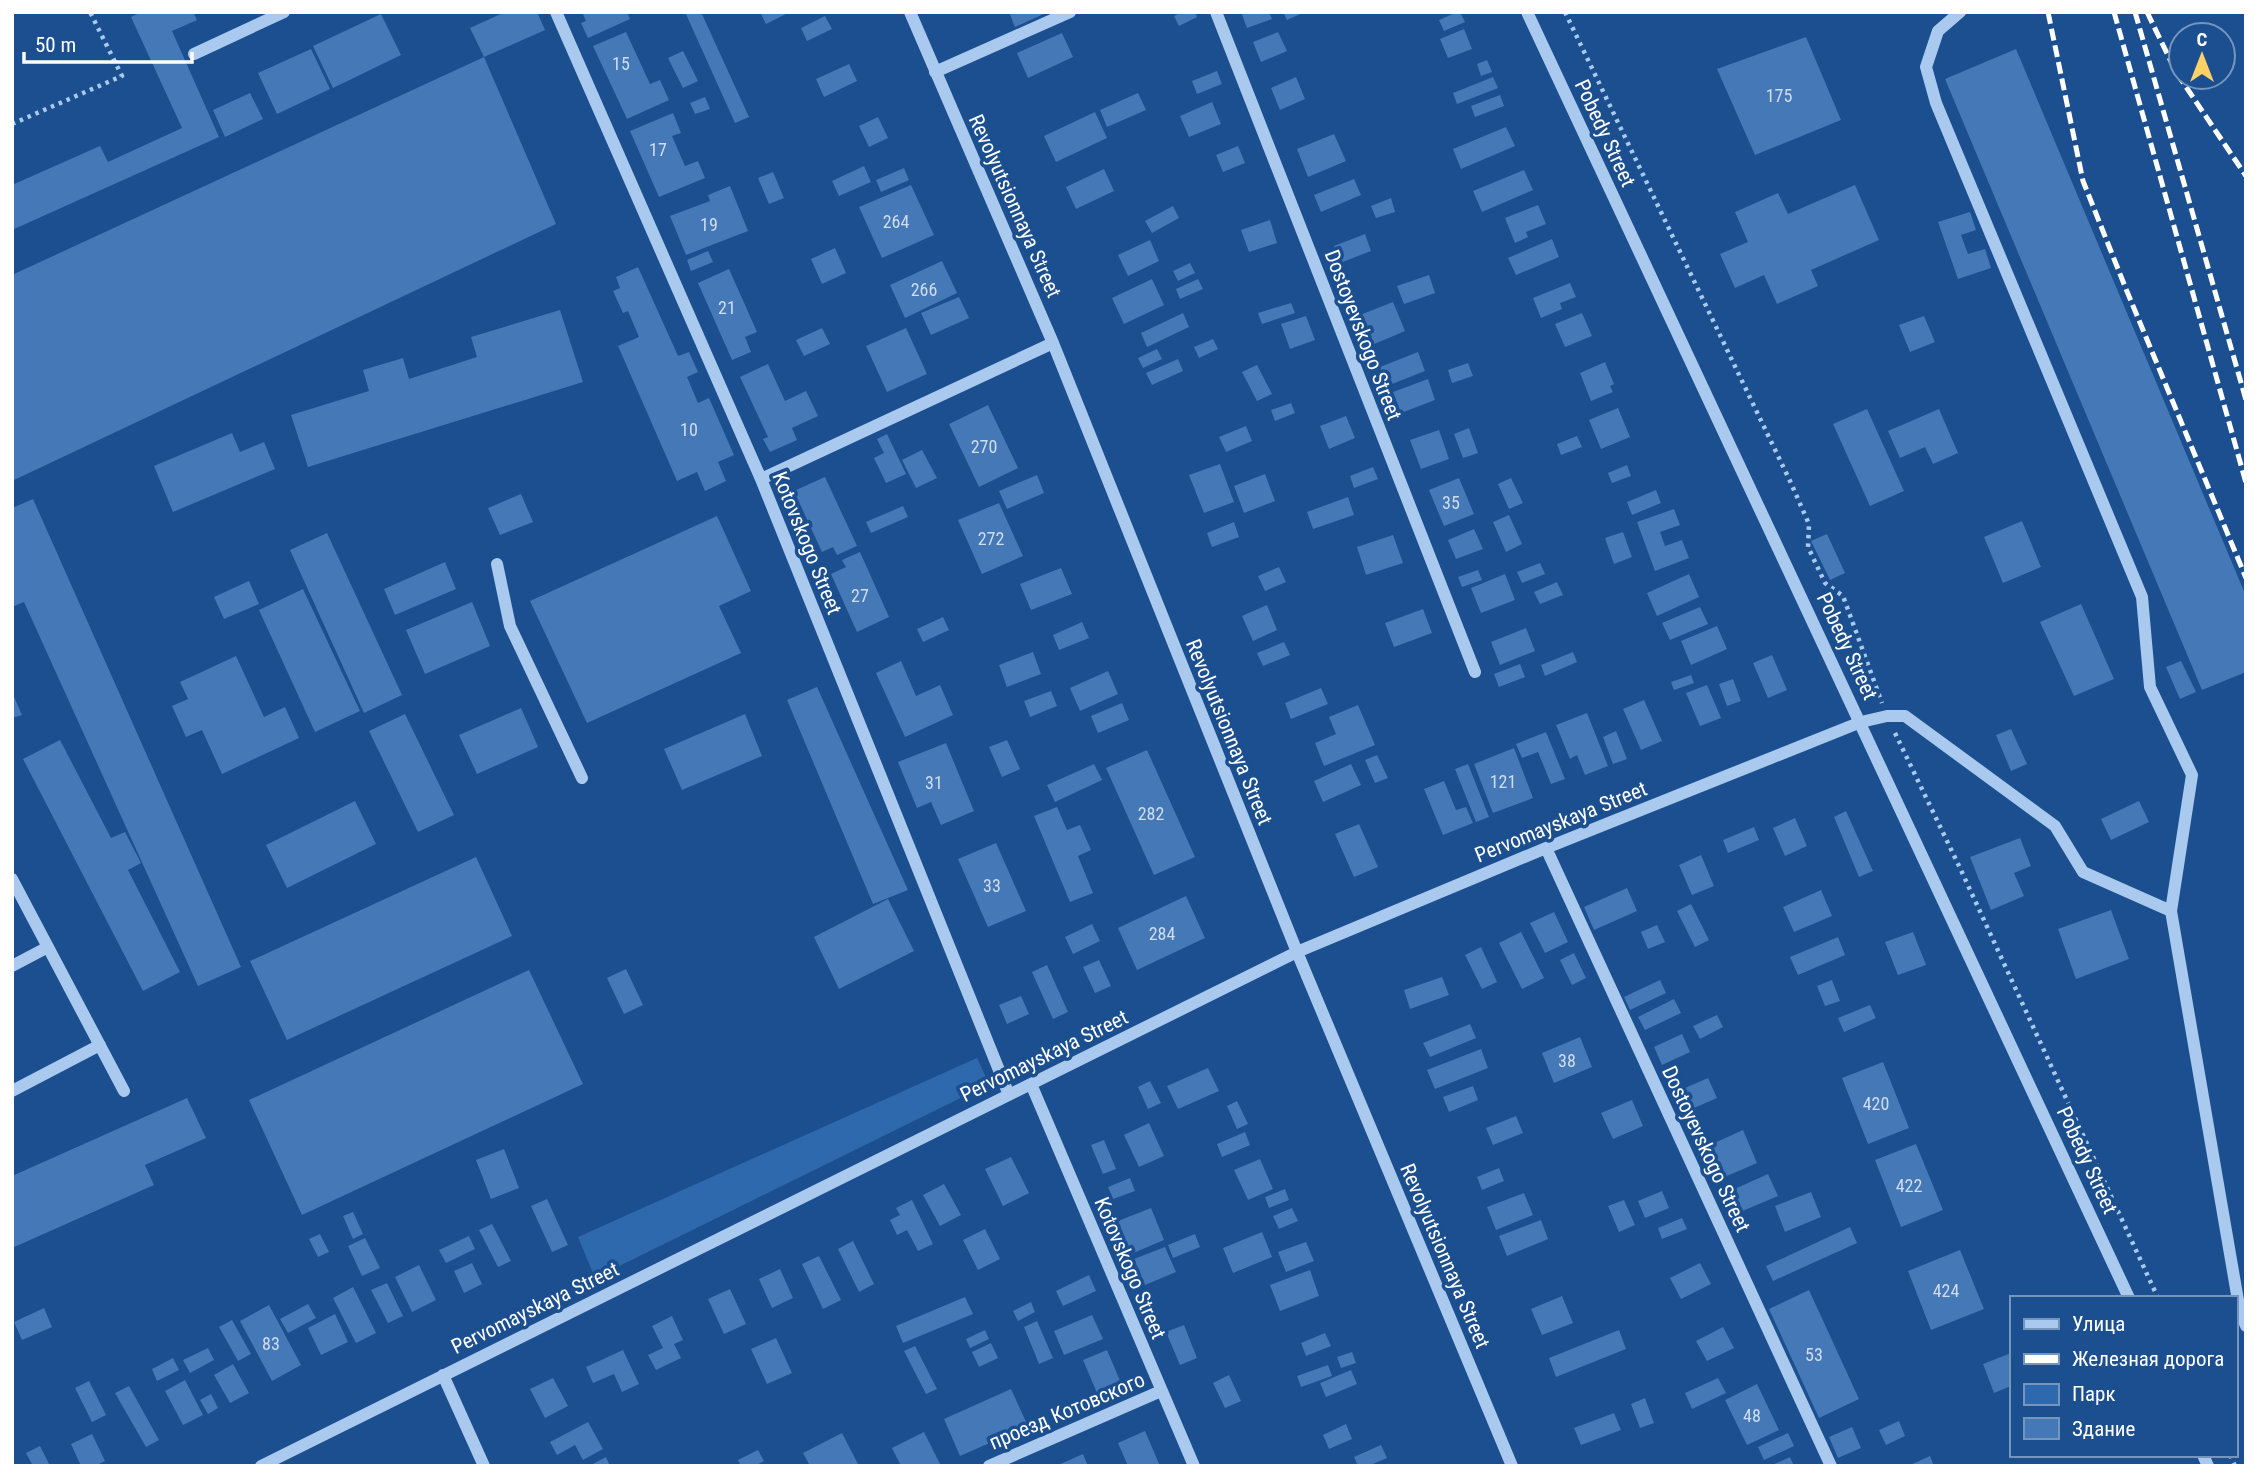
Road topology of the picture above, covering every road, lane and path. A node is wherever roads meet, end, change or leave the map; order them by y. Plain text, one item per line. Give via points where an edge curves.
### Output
1 (90, 12) edge
2 (284, 12) edge
3 (556, 12) edge
4 (910, 12) edge
5 (1070, 12) edge
6 (1216, 12) edge
7 (1527, 12) edge
8 (1565, 12) edge
9 (1960, 12) edge
10 (194, 54) dead end
11 (935, 72) junction
12 (12, 124) edge
13 (1053, 343) junction
14 (761, 479) junction
15 (497, 564) dead end
16 (1475, 672) dead end
17 (1887, 716) junction
18 (1861, 722) junction
19 (582, 778) dead end
20 (1546, 848) junction
21 (12, 879) edge
22 (2171, 911) junction
23 (48, 947) junction
24 (1297, 952) junction
25 (12, 966) edge
26 (100, 1045) junction
27 (1031, 1084) junction
28 (12, 1091) edge
29 (124, 1091) dead end
30 (1009, 1095) junction
31 (2129, 1296) edge
32 (2157, 1296) edge
33 (2246, 1326) edge
34 (443, 1375) junction
35 (1161, 1391) junction
36 (261, 1466) edge
37 (484, 1466) edge
38 (989, 1466) edge
39 (1194, 1466) edge
40 (1512, 1466) edge
41 (1832, 1466) edge

1 - 12 path via 122,76
2 - 10 street
3 - 14 street, Kotovskogo Street
4 - 11 street, Revolyutsionnaya Street
5 - 11 street
6 - 16 street, Dostoyevskogo Street
7 - 18 street, Pobedy Street
8 - 17 path via 1790,481 1809,524 1808,547 1825,583 1843,596
9 - 22 street via 1938,32 1926,67 1936,103 2142,597 2150,687 2192,775
11 - 13 street, Revolyutsionnaya Street
13 - 14 street
13 - 24 street, Revolyutsionnaya Street
14 - 30 street, Kotovskogo Street
15 - 19 street via 510,626
17 - 18 street, Pervomayskaya Street
17 - 22 street via 1905,716 2055,826 2083,872
17 - 32 path
18 - 20 street, Pervomayskaya Street
18 - 31 street, Pobedy Street
20 - 24 street, Pervomayskaya Street
20 - 41 street, Dostoyevskogo Street
21 - 23 street
22 - 33 street
23 - 25 street
23 - 26 street
24 - 27 street, Pervomayskaya Street
24 - 40 street, Revolyutsionnaya Street
26 - 28 street
26 - 29 street
27 - 30 street, Pervomayskaya Street
27 - 35 street, Kotovskogo Street
30 - 34 street, Pervomayskaya Street
34 - 36 street, Pervomayskaya Street
34 - 37 street
35 - 38 street, проезд Котовского
35 - 39 street, Kotovskogo Street

